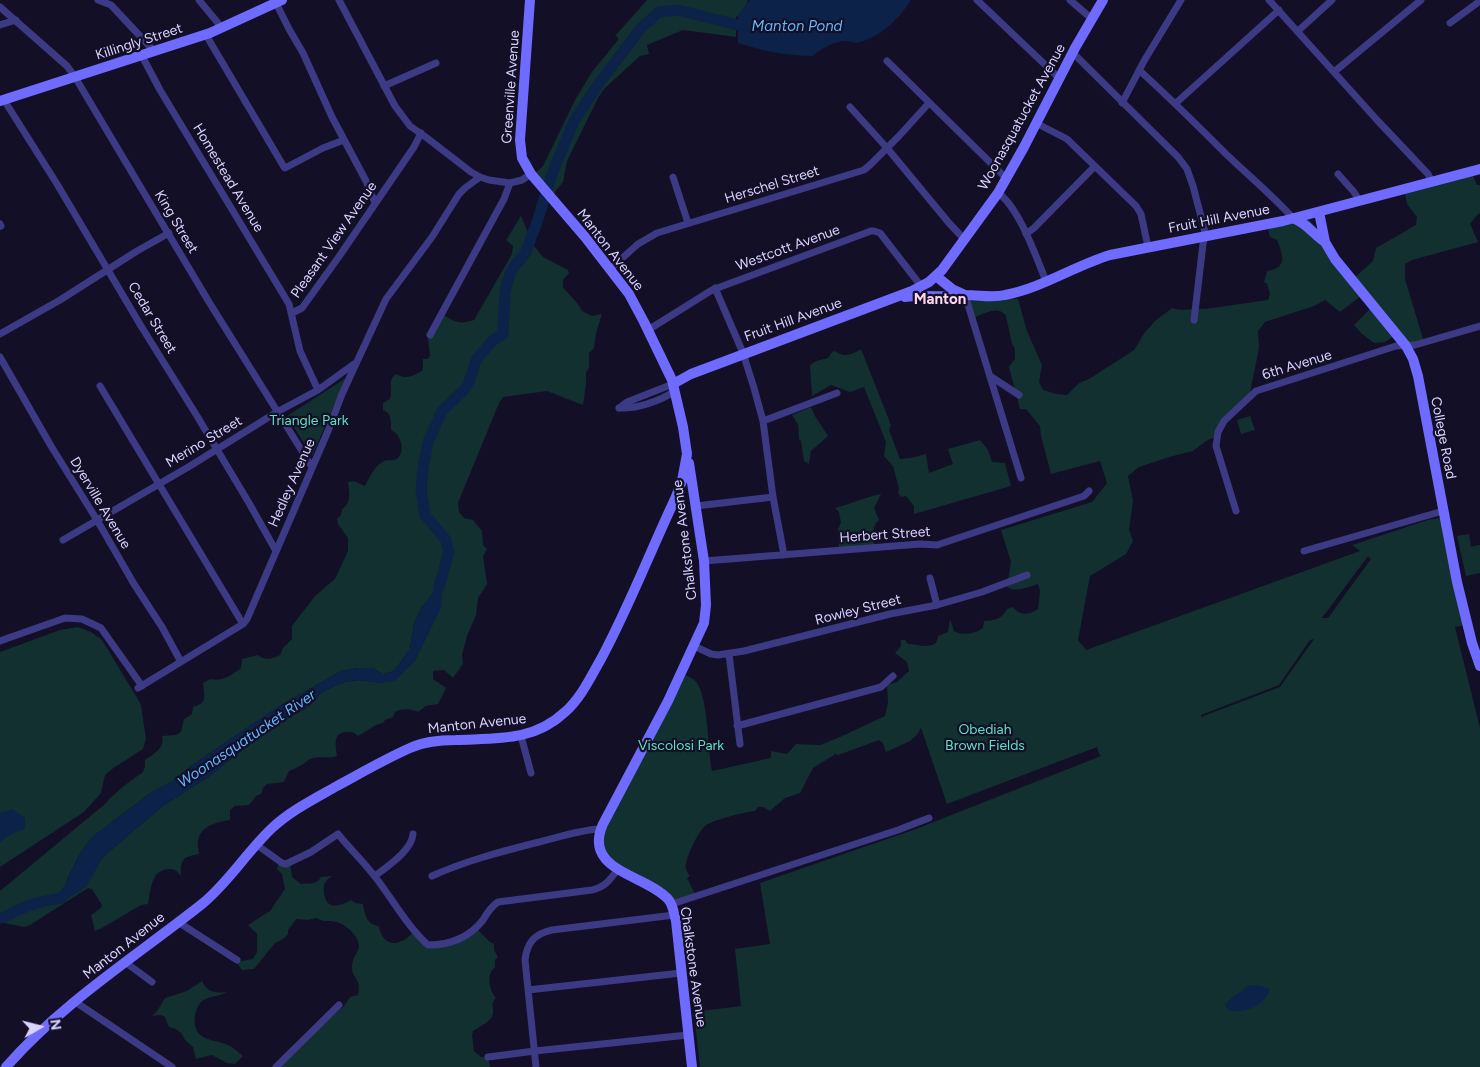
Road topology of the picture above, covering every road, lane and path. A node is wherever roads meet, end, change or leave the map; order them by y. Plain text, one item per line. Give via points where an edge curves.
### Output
1 (98, 0) edge
2 (199, 0) edge
3 (339, 0) edge
4 (530, 0) edge
5 (977, 0) edge
6 (1070, 0) edge
7 (1103, 0) edge
8 (1181, 0) edge
9 (1269, 0) edge
10 (1332, 0) edge
11 (1422, 0) edge
12 (279, 1) edge
13 (1480, 1) edge
14 (111, 2) edge
15 (0, 7) edge
16 (1279, 10) junction
17 (1092, 19) junction
18 (16, 20) junction
19 (1450, 23) dead end
20 (0, 25) edge
21 (222, 28) junction
22 (1298, 31) junction
23 (206, 35) junction
24 (154, 51) junction
25 (1073, 54) junction
26 (142, 56) junction
27 (887, 61) dead end
28 (436, 62) dead end
29 (1139, 70) junction
30 (1334, 72) junction
31 (75, 77) junction
32 (1059, 78) junction
33 (384, 86) junction
34 (2, 101) edge
35 (928, 103) junction
36 (1122, 103) junction
37 (1176, 103) junction
38 (850, 107) dead end
39 (1036, 123) junction
40 (421, 133) junction
41 (344, 140) junction
42 (887, 148) junction
43 (1095, 166) junction
44 (1480, 169) edge
45 (1338, 174) dead end
46 (480, 177) junction
47 (533, 177) junction
48 (673, 177) dead end
49 (1007, 179) junction
50 (1432, 182) junction
51 (510, 183) junction
52 (998, 193) junction
53 (1359, 200) junction
54 (375, 203) junction
55 (1319, 212) junction
56 (1293, 218) junction
57 (688, 223) junction
58 (169, 233) junction
59 (1026, 234) junction
60 (1205, 235) junction
61 (964, 239) junction
62 (1325, 242) junction
63 (1148, 247) junction
64 (109, 270) junction
65 (609, 270) junction
66 (936, 276) junction
67 (1046, 281) junction
68 (921, 286) junction
69 (715, 288) junction
70 (965, 295) junction
71 (891, 298) junction
72 (292, 313) junction
73 (1194, 320) dead end
74 (1480, 326) edge
75 (648, 330) junction
76 (0, 334) edge
77 (430, 335) dead end
78 (1406, 346) junction
79 (743, 353) junction
80 (0, 356) edge
81 (357, 362) junction
82 (990, 376) junction
83 (100, 386) dead end
84 (674, 388) junction
85 (318, 390) junction
86 (837, 393) dead end
87 (1019, 395) dead end
88 (277, 412) junction
89 (763, 421) junction
90 (216, 449) junction
91 (688, 454) junction
92 (312, 467) junction
93 (1021, 478) dead end
94 (158, 484) junction
95 (1088, 491) dead end
96 (773, 497) junction
97 (675, 499) junction
98 (696, 506) junction
99 (1236, 511) dead end
100 (1443, 511) junction
101 (97, 520) junction
102 (63, 540) dead end
103 (276, 551) junction
104 (1304, 551) dead end
105 (784, 555) junction
106 (704, 561) junction
107 (1027, 575) dead end
108 (930, 578) dead end
109 (937, 605) junction
110 (242, 624) junction
111 (0, 641) edge
112 (694, 646) junction
113 (729, 654) junction
114 (181, 662) junction
115 (1480, 666) edge
116 (893, 676) dead end
117 (738, 726) junction
118 (521, 736) junction
119 (740, 744) dead end
120 (531, 773) dead end
121 (929, 818) dead end
122 (600, 829) junction
123 (413, 834) dead end
124 (256, 845) junction
125 (618, 870) junction
126 (375, 876) junction
127 (432, 876) dead end
128 (673, 910) junction
129 (178, 922) junction
130 (237, 960) dead end
131 (124, 962) junction
132 (681, 973) junction
133 (152, 982) dead end
134 (528, 990) junction
135 (74, 1001) junction
136 (339, 1005) dead end
137 (688, 1034) junction
138 (535, 1051) junction
139 (488, 1057) dead end
140 (6, 1067) edge
141 (172, 1067) edge
142 (276, 1067) edge
143 (536, 1067) edge
144 (692, 1067) edge

1 - 14 street
2 - 21 street
3 - 33 street
4 - 47 main road, Greenville Avenue via 520,140 522,158
5 - 32 street
6 - 17 street
7 - 17 main road, Woonasquatucket Avenue
8 - 29 street
9 - 16 street
10 - 22 street
11 - 30 street
12 - 21 main road, Killingly Street
12 - 41 street
13 - 19 street
14 - 24 street
15 - 18 street, King Street
16 - 22 street
16 - 37 street
17 - 25 main road, Woonasquatucket Avenue
18 - 20 street
18 - 31 street, King Street
21 - 23 main road, Killingly Street
22 - 30 street
23 - 24 main road, Killingly Street
23 - 41 street via 285,168
24 - 26 main road, Killingly Street
25 - 32 main road, Woonasquatucket Avenue
25 - 36 street
26 - 31 main road, Killingly Street
26 - 72 street, Homestead Avenue
27 - 35 street
28 - 33 street
29 - 36 street
29 - 37 street
30 - 50 street
31 - 34 main road, Killingly Street
31 - 58 street, King Street
32 - 39 main road, Woonasquatucket Avenue
33 - 40 street via 402,117
34 - 64 street, Cedar Street via 58,184
35 - 42 street, Herschel Street
35 - 49 street
36 - 60 street via 1187,169
37 - 56 street
38 - 42 street
39 - 43 street via 1067,139
39 - 49 main road, Woonasquatucket Avenue
40 - 46 street
40 - 54 street, Pleasant View Avenue
41 - 54 street
42 - 57 street, Herschel Street via 864,170
42 - 61 street
43 - 59 street
43 - 63 street via 1139,209
44 - 50 main road, Fruit Hill Avenue
45 - 53 street
46 - 51 street
46 - 81 street, Hedley Avenue via 459,194 432,238 386,299
47 - 51 street
47 - 65 main road, Manton Avenue
48 - 57 street
49 - 52 main road, Woonasquatucket Avenue
50 - 53 main road, Fruit Hill Avenue
51 - 77 street
52 - 59 street via 1011,205
52 - 61 main road, Woonasquatucket Avenue
53 - 55 main road, Fruit Hill Avenue
54 - 72 street, Pleasant View Avenue via 302,308
55 - 56 main road, Fruit Hill Avenue
55 - 62 main road, College Road
56 - 60 main road, Fruit Hill Avenue
56 - 62 main road, College Road via 1303,222
57 - 65 street, Herschel Street via 646,238
58 - 64 street
58 - 88 street, King Street
59 - 67 street
60 - 63 main road, Fruit Hill Avenue
60 - 73 street
61 - 66 main road, Woonasquatucket Avenue
62 - 78 main road, College Road via 1335,259
63 - 67 main road, Fruit Hill Avenue via 1090,261
64 - 76 street
64 - 90 street, Cedar Street
65 - 75 main road, Manton Avenue via 629,294
66 - 68 main road, Woonasquatucket Avenue
66 - 70 main road, Fruit Hill Avenue
67 - 70 main road, Fruit Hill Avenue via 1004,296
68 - 69 street, Westcott Avenue via 880,233 874,231
68 - 71 main road, Fruit Hill Avenue
69 - 75 street, Westcott Avenue
69 - 79 street
70 - 71 main road, Fruit Hill Avenue
70 - 82 street
71 - 79 main road, Fruit Hill Avenue
72 - 85 street, Pleasant View Avenue via 300,351
74 - 78 street, 6th Avenue
75 - 84 main road, Manton Avenue
78 - 99 street, 6th Avenue via 1396,346 1268,386 1256,391 1235,410 1220,426 1216,446
78 - 100 main road, College Road via 1418,376
79 - 84 main road, Fruit Hill Avenue via 704,369
79 - 89 street
80 - 101 street, Dyerville Avenue
81 - 85 street, Merino Street
81 - 92 street, Hedley Avenue
82 - 87 street
82 - 93 street
83 - 94 street
84 - 84 street via 627,402 619,408 630,408 667,396
84 - 91 main road, Manton Avenue
85 - 88 street, Merino Street
86 - 89 street
88 - 90 street, Merino Street
88 - 92 street, King Street
89 - 96 street
90 - 94 street, Merino Street
90 - 103 street, Cedar Street
91 - 97 main road, Manton Avenue
91 - 98 main road, Chalkstone Avenue
92 - 103 street, Hedley Avenue
94 - 101 street, Merino Street
94 - 110 street
95 - 105 street, Herbert Street via 1084,496 937,545
96 - 98 street
96 - 105 street
97 - 98 main road
97 - 118 main road, Manton Avenue via 627,607 584,689 554,722
98 - 106 main road, Chalkstone Avenue
100 - 104 street
100 - 115 main road, College Road via 1470,635
101 - 102 street, Merino Street
101 - 114 street, Dyerville Avenue
103 - 110 street, Hedley Avenue
105 - 106 street, Herbert Street
106 - 112 main road, Chalkstone Avenue via 706,616
107 - 109 street, Rowley Street
108 - 109 street
109 - 113 street, Rowley Street
110 - 114 street, Hedley Avenue
111 - 114 street, Hedley Avenue via 74,617 104,630 140,687
112 - 113 street, Rowley Street via 718,656
112 - 122 main road, Chalkstone Avenue
113 - 117 street
116 - 117 street via 881,687
117 - 119 street
118 - 120 street
118 - 124 main road, Manton Avenue via 436,740 412,747 294,811
121 - 128 street
122 - 125 main road, Chalkstone Avenue via 598,842 602,854
122 - 127 street via 497,852
123 - 126 street via 408,847
124 - 126 street via 286,864 338,834
124 - 129 main road, Manton Avenue via 215,892
125 - 126 street via 600,888 498,902 470,934 432,945 423,941
125 - 128 main road, Chalkstone Avenue via 658,891 669,900
128 - 132 main road, Chalkstone Avenue
128 - 134 street via 539,934 526,952
129 - 130 street
129 - 131 main road, Manton Avenue
131 - 133 street
131 - 135 main road, Manton Avenue
132 - 134 street
132 - 137 main road, Chalkstone Avenue
134 - 138 street
135 - 140 main road, Manton Avenue
135 - 141 street
136 - 142 street
137 - 138 street
137 - 144 main road, Chalkstone Avenue
138 - 139 street
138 - 143 street

